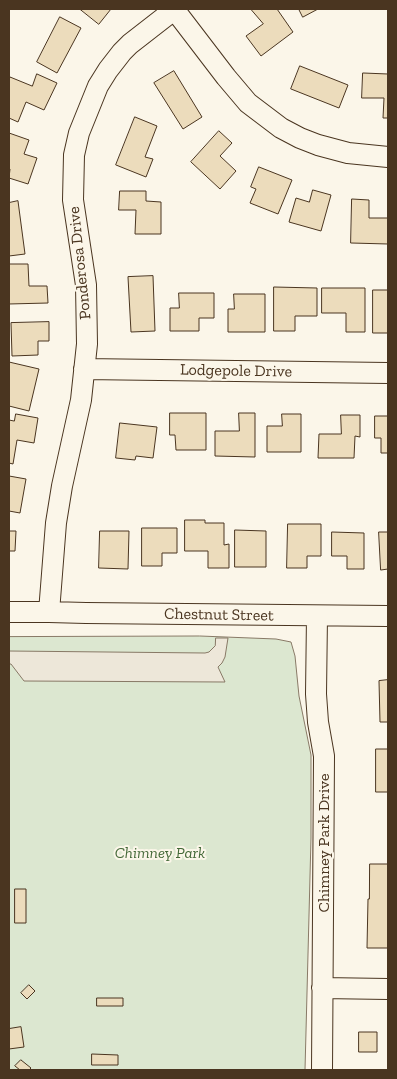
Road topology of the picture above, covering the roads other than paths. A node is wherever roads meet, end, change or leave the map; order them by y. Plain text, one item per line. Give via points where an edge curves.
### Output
1 (174, 9) edge
2 (388, 157) edge
3 (84, 369) junction
4 (388, 373) edge
5 (9, 612) edge
6 (49, 612) junction
7 (317, 616) junction
8 (388, 616) edge
9 (322, 988) junction
10 (388, 989) edge
11 (322, 1070) edge

1 - 2 street via 248,103 281,128 318,145 348,153
1 - 3 street, Ponderosa Drive via 130,44 112,64 98,86 78,133 73,200 86,286
3 - 4 street, Lodgepole Drive
3 - 6 street, Ponderosa Drive via 81,400 56,523
5 - 6 street, Chestnut Street
6 - 7 street, Chestnut Street
7 - 8 street, Chestnut Street
7 - 9 street, Chimney Park Drive via 316,694 324,756
9 - 10 street
9 - 11 street, Chimney Park Drive

